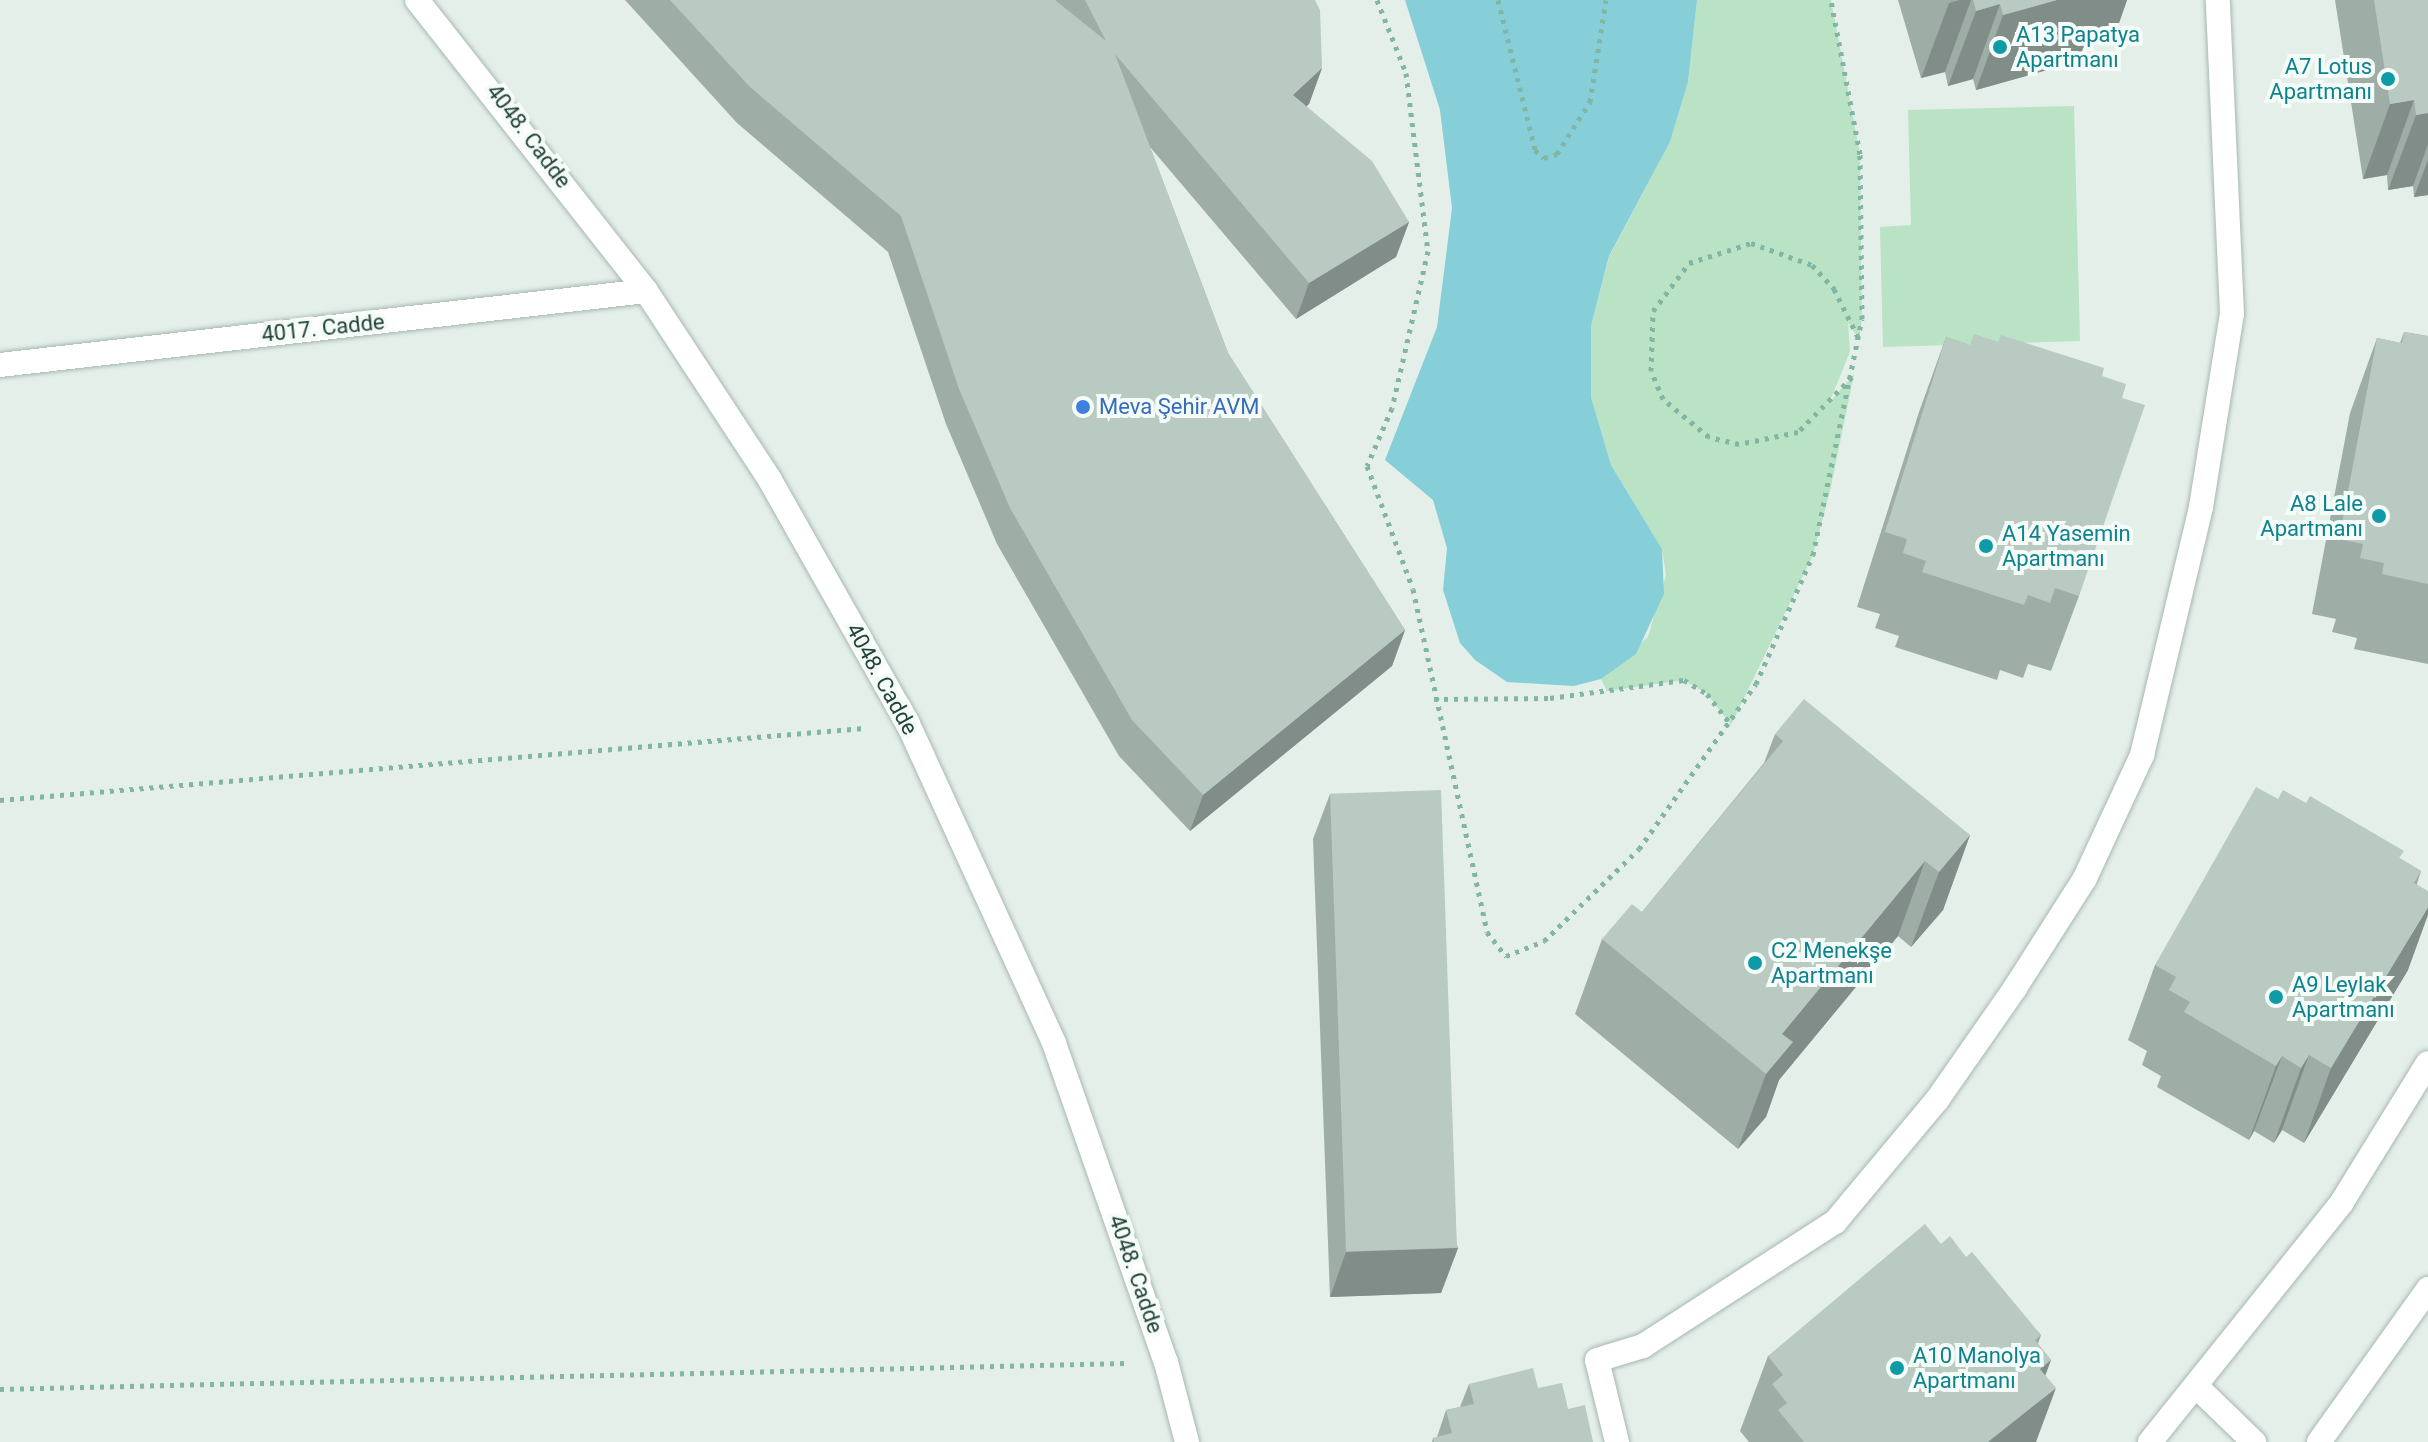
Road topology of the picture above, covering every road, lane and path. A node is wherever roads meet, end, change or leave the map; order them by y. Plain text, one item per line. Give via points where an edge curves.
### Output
1 (417, 0) edge
2 (1377, 0) edge
3 (1498, 0) edge
4 (1606, 0) edge
5 (1831, 0) edge
6 (2218, 0) edge
7 (646, 291) junction
8 (1859, 340) junction
9 (0, 365) edge
10 (1854, 374) junction
11 (1434, 699) junction
12 (908, 724) junction
13 (1731, 725) junction
14 (0, 800) edge
15 (2428, 1063) edge
16 (2428, 1289) edge
17 (1166, 1362) junction
18 (2196, 1386) junction
19 (0, 1389) edge
20 (1187, 1442) edge
21 (1617, 1442) edge
22 (2150, 1442) edge
23 (2254, 1442) edge
24 (2319, 1442) edge

1 - 7 street, 4048. Cadde
2 - 11 path via 1406,73 1428,251 1392,408 1367,466 1413,589
3 - 4 path via 1535,150 1544,158 1557,154 1590,102
5 - 8 path via 1860,154
6 - 21 street via 2232,314 2201,507 2142,755 2085,878 2015,988 1937,1100 1835,1222 1643,1346 1597,1360
7 - 9 street, 4017. Cadde
7 - 12 street, 4048. Cadde via 770,480
8 - 10 path
8 - 10 path via 1834,289 1812,265 1751,243 1689,263 1653,311 1648,340 1657,385 1683,422 1739,444 1798,432
10 - 13 path via 1813,555
11 - 13 path via 1550,698 1684,680 1707,694
11 - 13 path via 1487,932 1506,956 1544,941 1592,900
12 - 14 path
12 - 17 street, 4048. Cadde via 1054,1043
15 - 18 street via 2342,1202
16 - 24 street
17 - 19 path
17 - 20 street, 4048. Cadde
18 - 22 street
18 - 23 street

